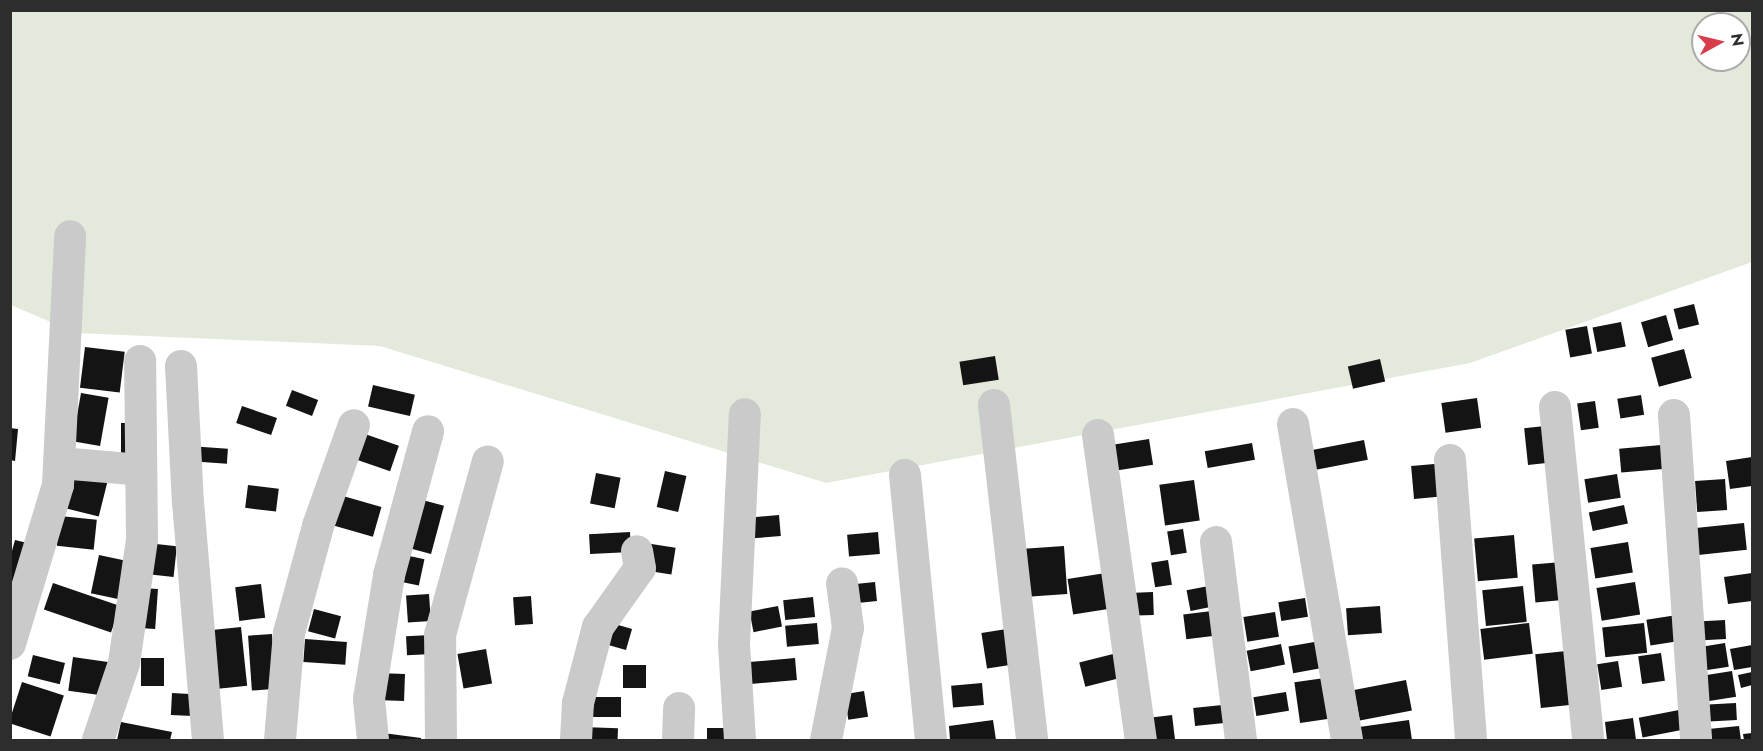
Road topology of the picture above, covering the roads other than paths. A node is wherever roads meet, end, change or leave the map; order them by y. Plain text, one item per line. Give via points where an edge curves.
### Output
1 (70, 236) dead end
2 (140, 361) dead end
3 (181, 366) dead end
4 (994, 405) dead end
5 (1554, 407) dead end
6 (745, 414) dead end
7 (1674, 415) dead end
8 (1293, 424) dead end
9 (354, 425) dead end
10 (428, 431) dead end
11 (1098, 435) dead end
12 (1450, 460) dead end
13 (488, 461) dead end
14 (60, 463) junction
15 (141, 470) junction
16 (905, 475) dead end
17 (1216, 542) dead end
18 (637, 551) dead end
19 (842, 583) dead end
20 (10, 644) edge
21 (679, 708) dead end
22 (98, 741) edge
23 (208, 741) edge
24 (280, 741) edge
25 (373, 741) edge
26 (441, 741) edge
27 (576, 741) edge
28 (678, 741) edge
29 (740, 741) edge
30 (826, 741) edge
31 (931, 741) edge
32 (1032, 741) edge
33 (1141, 741) edge
34 (1241, 741) edge
35 (1347, 741) edge
36 (1471, 741) edge
37 (1588, 741) edge
38 (1696, 741) edge

1 - 14 street
2 - 15 street
3 - 23 street
4 - 32 street
5 - 37 street
6 - 29 street via 734,644
7 - 38 street
8 - 35 street
9 - 24 street via 318,526 289,633
10 - 25 street via 389,574 369,699
11 - 33 street
12 - 36 street
13 - 26 street via 440,635
14 - 15 street
14 - 20 street via 58,485
15 - 22 street via 142,539 124,663
16 - 31 street
17 - 34 street
18 - 27 street via 640,568 598,627 578,703
19 - 30 street via 848,628
21 - 28 street

